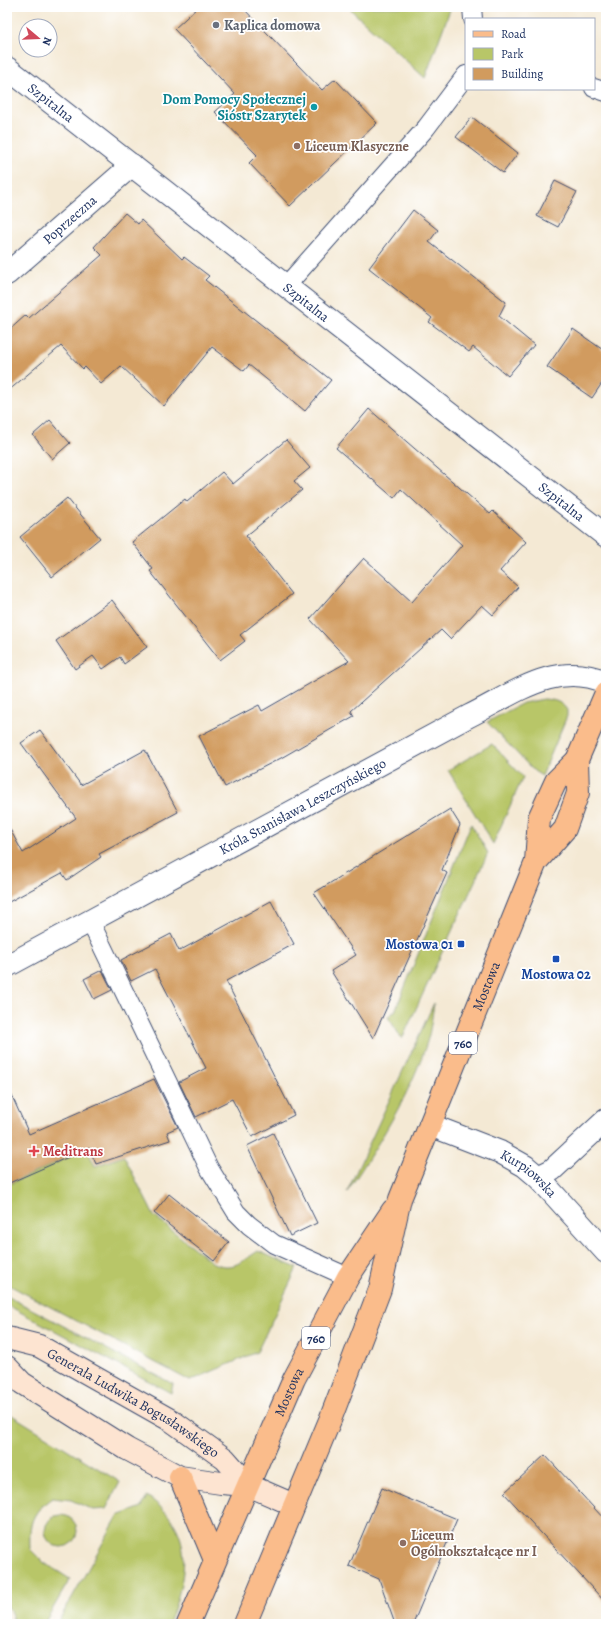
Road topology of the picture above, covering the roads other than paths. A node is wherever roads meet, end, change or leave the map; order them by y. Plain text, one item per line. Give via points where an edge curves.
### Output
1 (472, 7) edge
2 (473, 18) edge
3 (7, 68) edge
4 (465, 77) edge
5 (595, 88) edge
6 (606, 92) edge
7 (132, 165) junction
8 (7, 274) edge
9 (286, 286) junction
10 (606, 536) edge
11 (606, 682) edge
12 (606, 693) edge
13 (90, 921) junction
14 (7, 966) edge
15 (606, 1120) edge
16 (430, 1126) junction
17 (538, 1177) junction
18 (400, 1199) junction
19 (606, 1252) edge
20 (348, 1277) junction
21 (7, 1338) edge
22 (7, 1367) edge
23 (180, 1477) junction
24 (248, 1485) junction
25 (294, 1505) junction
26 (215, 1560) junction
27 (188, 1624) edge
28 (245, 1624) edge

1 - 2 lane
3 - 7 street, Szpitalna
4 - 9 lane via 426,128
5 - 6 lane
7 - 8 street, Poprzeczna
7 - 9 street, Szpitalna
9 - 10 street, Szpitalna
11 - 13 street, Króla Stanisława Leszczyńskiego via 597,678 564,674 545,678 469,716
12 - 16 main road, Mostowa / 760 via 577,760 578,793 565,829 536,862
13 - 14 street, Króla Stanisława Leszczyńskiego
13 - 20 lane via 209,1168 236,1212 274,1244
15 - 17 street via 552,1170
16 - 17 street, Kurpiowska via 500,1152 525,1166
16 - 18 main road, Mostowa / 760
17 - 19 street, Kurpiowska
18 - 20 main road, Mostowa / 760
18 - 25 main road, Mostowa / 760 via 380,1289 330,1420
20 - 24 main road, Mostowa / 760 via 294,1379
21 - 24 street, Generała Ludwika Bogusławskiego via 39,1346 172,1421 226,1459
22 - 23 street, Generała Ludwika Bogusławskiego via 29,1387 127,1449
23 - 24 street, Generała Ludwika Bogusławskiego
23 - 26 main road
24 - 25 street, Generała Ludwika Bogusławskiego
24 - 26 main road, 760
25 - 28 main road, 760
26 - 27 main road, 760

